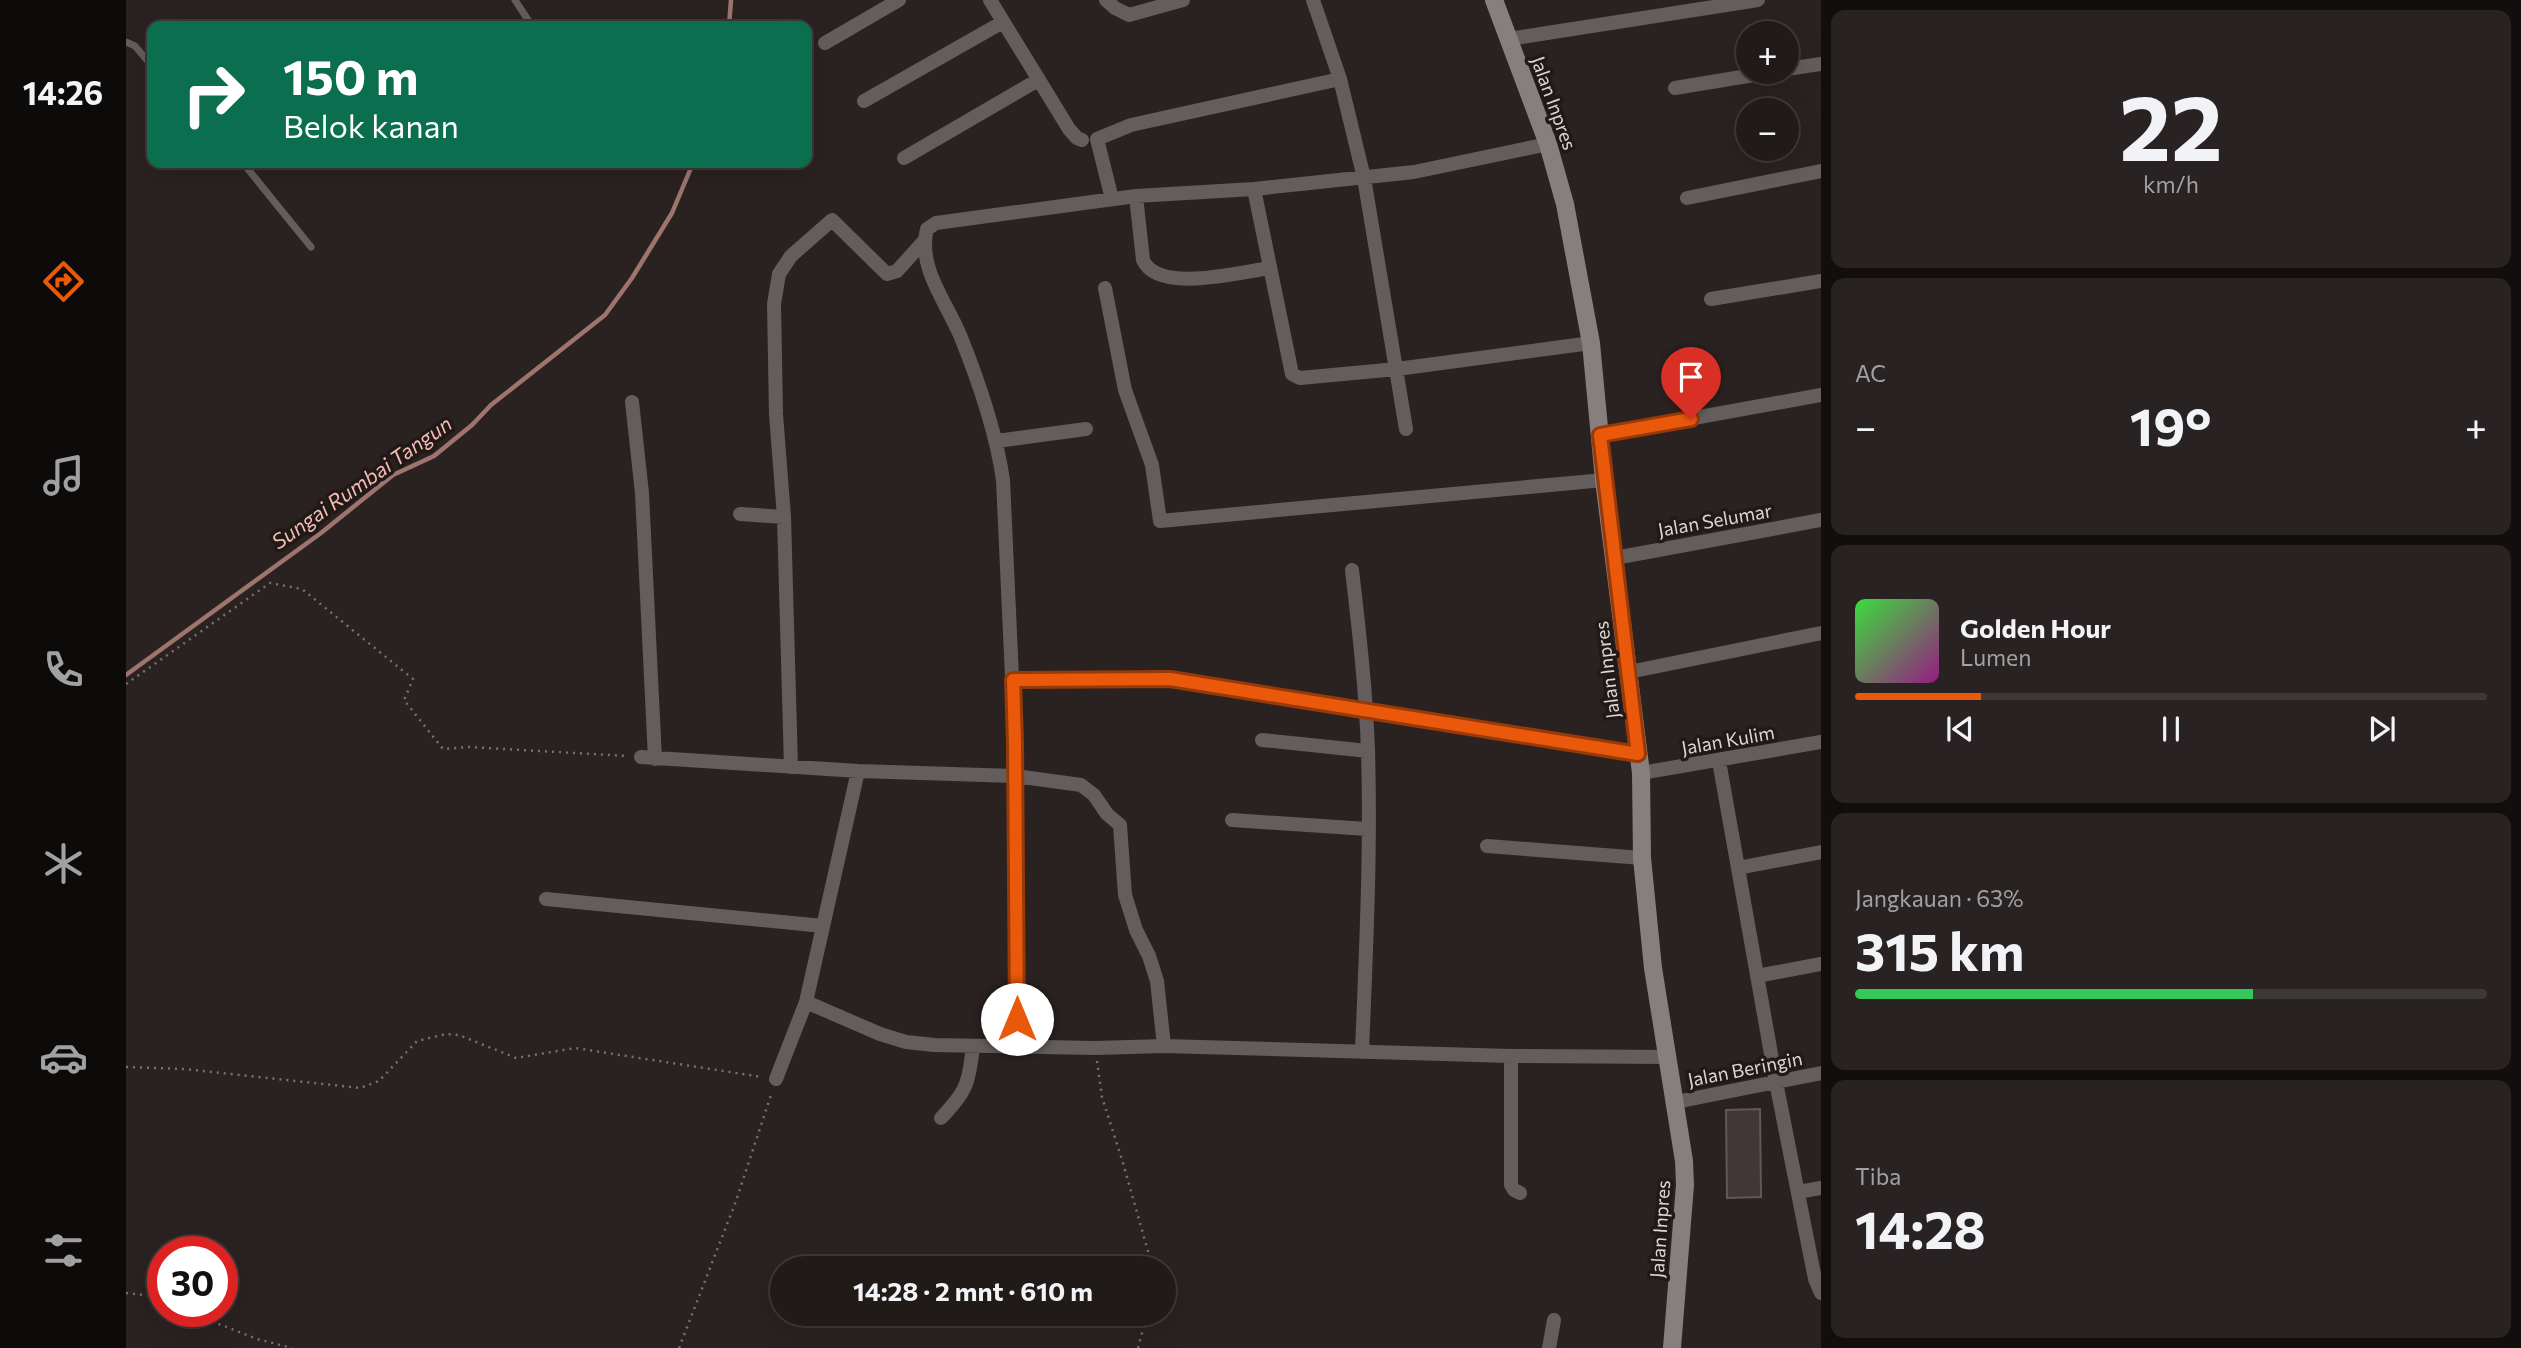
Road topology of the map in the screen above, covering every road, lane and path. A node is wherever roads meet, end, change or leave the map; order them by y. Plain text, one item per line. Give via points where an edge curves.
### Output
1 (515, 0) edge
2 (899, 0) edge
3 (990, 0) edge
4 (1106, 0) edge
5 (1183, 0) edge
6 (1313, 0) edge
7 (1494, 0) edge
8 (1758, 0) edge
9 (530, 21) edge
10 (1003, 22) junction
11 (1508, 39) junction
12 (126, 42) edge
13 (825, 43) dead end
14 (147, 60) edge
15 (1821, 64) edge
16 (1799, 67) edge
17 (1736, 78) edge
18 (1340, 79) junction
19 (1038, 80) junction
20 (1675, 88) dead end
21 (864, 102) dead end
22 (1082, 139) dead end
23 (1548, 144) junction
24 (904, 158) dead end
25 (247, 168) edge
26 (1821, 171) edge
27 (1364, 178) junction
28 (1254, 189) junction
29 (1136, 196) junction
30 (1686, 198) dead end
31 (1112, 199) junction
32 (924, 241) junction
33 (311, 247) dead end
34 (1270, 268) junction
35 (1821, 281) edge
36 (1105, 288) dead end
37 (1710, 299) dead end
38 (1591, 343) junction
39 (1397, 369) junction
40 (1821, 395) edge
41 (632, 402) dead end
42 (1086, 429) dead end
43 (1406, 429) dead end
44 (1600, 435) junction
45 (998, 441) junction
46 (1604, 480) junction
47 (740, 514) dead end
48 (784, 517) junction
49 (1821, 520) edge
50 (1615, 558) junction
51 (1352, 570) dead end
52 (1821, 633) edge
53 (1629, 672) junction
54 (1013, 680) junction
55 (126, 684) edge
56 (1364, 709) junction
57 (1262, 740) dead end
58 (1821, 742) edge
59 (1368, 751) junction
60 (1638, 754) junction
61 (648, 758) junction
62 (1719, 761) junction
63 (790, 767) junction
64 (858, 771) junction
65 (1641, 773) junction
66 (1015, 776) junction
67 (1232, 820) dead end
68 (1367, 829) junction
69 (1487, 846) dead end
70 (1821, 852) edge
71 (1642, 858) junction
72 (1738, 868) junction
73 (546, 899) dead end
74 (823, 926) junction
75 (1821, 964) edge
76 (1757, 975) junction
77 (806, 1002) junction
78 (973, 1046) junction
79 (1017, 1046) junction
80 (1164, 1046) junction
81 (1095, 1048) junction
82 (1362, 1051) junction
83 (1511, 1056) junction
84 (1669, 1057) junction
85 (126, 1067) edge
86 (1821, 1073) edge
87 (776, 1079) junction
88 (1776, 1082) junction
89 (1676, 1102) junction
90 (941, 1118) dead end
91 (1821, 1188) edge
92 (1798, 1192) junction
93 (1520, 1193) dead end
94 (1149, 1256) edge
95 (126, 1293) edge
96 (1821, 1293) edge
97 (147, 1295) edge
98 (1554, 1320) dead end
99 (1144, 1326) edge
100 (227, 1327) edge
101 (292, 1348) edge
102 (679, 1348) edge
103 (1138, 1348) edge
104 (1549, 1348) edge
105 (1672, 1348) edge

1 - 9 lane
2 - 13 street
3 - 10 street
4 - 5 street via 1129,15
6 - 18 street
7 - 11 main road, Jalan Inpres
8 - 11 street
10 - 19 street
10 - 21 street
11 - 23 main road, Jalan Inpres
12 - 14 lane
15 - 16 street
17 - 20 street
18 - 27 street
18 - 31 street via 1131,125 1097,139
19 - 22 street via 1069,130
19 - 24 street
23 - 27 street
23 - 38 main road, Jalan Inpres via 1565,204
25 - 33 lane
26 - 30 street
27 - 28 street
27 - 39 street
28 - 29 street
28 - 34 street
29 - 31 street
29 - 34 street via 1143,260 1159,276 1185,279
31 - 32 street via 936,223 927,229
32 - 45 street via 936,287 959,334
32 - 48 street via 897,271 887,274 832,220 791,256 779,274 774,304 776,414
34 - 39 street via 1292,374 1313,378
35 - 37 street
36 - 46 street via 1125,390 1152,465 1160,521
38 - 39 street
38 - 44 main road, Jalan Inpres
39 - 43 street
40 - 44 street
41 - 61 street via 642,493
42 - 45 street
44 - 46 main road, Jalan Inpres
45 - 54 street
46 - 50 main road, Jalan Inpres
47 - 48 street
48 - 63 street
49 - 50 street, Jalan Selumar
50 - 53 main road, Jalan Inpres
51 - 56 street
52 - 53 street
53 - 60 main road, Jalan Inpres
54 - 56 street via 1163,679
54 - 66 street
55 - 61 path via 270,583 302,589 413,679 404,700 443,749
56 - 59 street
56 - 60 street
57 - 59 street
58 - 62 street, Jalan Kulim
59 - 68 street
60 - 65 main road, Jalan Inpres
61 - 63 street
62 - 65 street, Jalan Kulim
62 - 72 street
63 - 64 street
64 - 66 street
64 - 74 street
65 - 71 main road, Jalan Inpres
66 - 79 street
66 - 80 street via 1081,785 1120,825 1125,895 1157,981
67 - 68 street
68 - 82 street
69 - 71 street
70 - 72 street
71 - 84 main road, Jalan Inpres via 1653,968
72 - 76 street
73 - 74 street
74 - 77 street
75 - 76 street
76 - 88 street
77 - 78 street via 906,1042
77 - 87 street
78 - 79 street
78 - 90 street via 962,1096
79 - 81 street
80 - 81 street
80 - 82 street
81 - 94 path via 1102,1097
82 - 83 street
83 - 84 street
83 - 93 street via 1511,1185
84 - 89 main road, Jalan Inpres
85 - 87 path via 360,1088 379,1082 417,1041 446,1034 459,1035 512,1058 575,1048
86 - 88 street, Jalan Beringin
87 - 102 path via 736,1201
88 - 89 street, Jalan Beringin
88 - 92 street
89 - 105 main road, Jalan Inpres via 1685,1185
91 - 92 street
92 - 96 street
95 - 97 path
98 - 104 street
99 - 103 path
100 - 101 path

